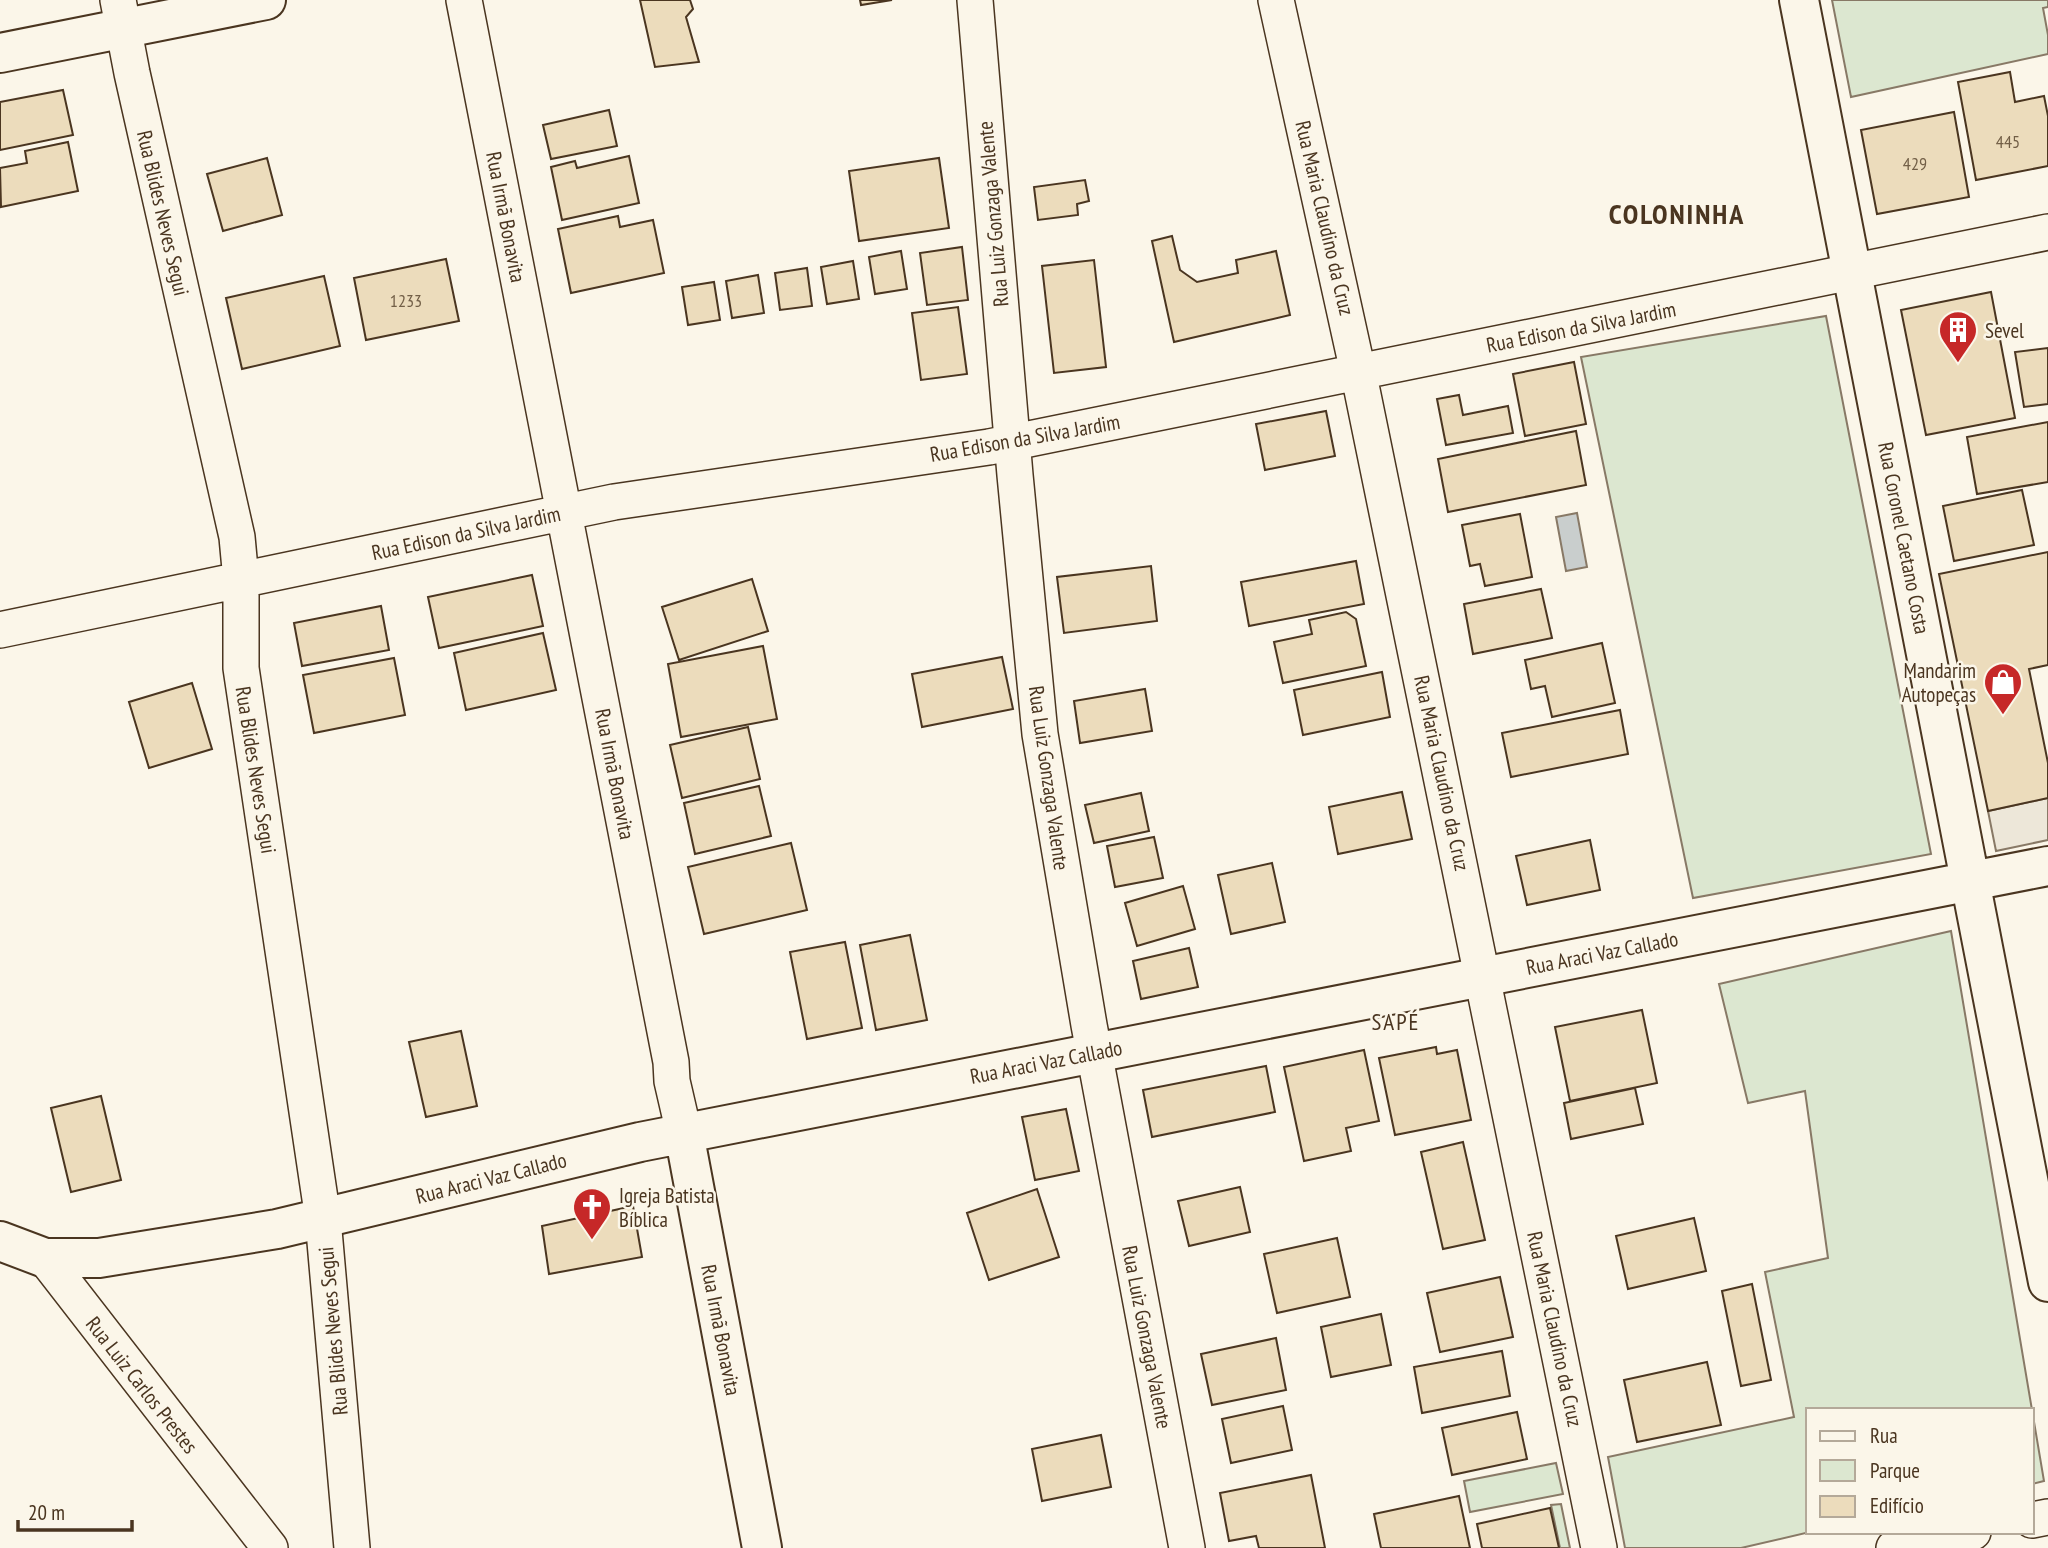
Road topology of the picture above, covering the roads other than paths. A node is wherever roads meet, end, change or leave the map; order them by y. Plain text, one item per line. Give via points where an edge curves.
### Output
1 (266, 0) edge
2 (464, 0) edge
3 (975, 0) edge
4 (1276, 0) edge
5 (1799, 0) edge
6 (121, 14) edge
7 (0, 52) edge
8 (2048, 232) edge
9 (1852, 272) junction
10 (1358, 372) junction
11 (1012, 442) junction
12 (565, 513) junction
13 (241, 580) junction
14 (0, 630) edge
15 (2048, 866) edge
16 (1971, 881) junction
17 (1483, 976) junction
18 (1094, 1053) junction
19 (684, 1133) junction
20 (323, 1219) junction
21 (0, 1241) edge
22 (45, 1258) junction
23 (2048, 1282) edge
24 (1963, 1534) edge
25 (270, 1548) edge
26 (352, 1548) edge
27 (762, 1548) edge
28 (1187, 1548) edge
29 (1599, 1548) edge
30 (1894, 1548) edge

1 - 6 main road
2 - 12 street, Rua Irmã Bonavita
3 - 11 street, Rua Luiz Gonzaga Valente
4 - 10 street, Rua Maria Claudino da Cruz
5 - 9 main road, Rua Coronel Caetano Costa
6 - 7 main road
6 - 13 street, Rua Blides Neves Segui via 237,537
8 - 9 street, Rua Edison da Silva Jardim
9 - 10 street, Rua Edison da Silva Jardim
9 - 16 main road, Rua Coronel Caetano Costa
10 - 11 street, Rua Edison da Silva Jardim
10 - 17 street, Rua Maria Claudino da Cruz
11 - 12 street, Rua Edison da Silva Jardim
11 - 18 street, Rua Luiz Gonzaga Valente via 1040,734
12 - 13 street, Rua Edison da Silva Jardim
12 - 19 street, Rua Irmã Bonavita
13 - 14 street, Rua Edison da Silva Jardim
13 - 20 street, Rua Blides Neves Segui via 241,668
15 - 16 main road, Rua Araci Vaz Callado
16 - 17 main road, Rua Araci Vaz Callado
16 - 23 main road, Rua Coronel Caetano Costa
17 - 18 main road, Rua Araci Vaz Callado
17 - 29 street, Rua Maria Claudino da Cruz
18 - 19 main road, Rua Araci Vaz Callado
18 - 28 street, Rua Luiz Gonzaga Valente
19 - 20 main road, Rua Araci Vaz Callado
19 - 27 main road, Rua Irmã Bonavita
20 - 22 main road, Rua Araci Vaz Callado via 99,1258
20 - 26 street, Rua Blides Neves Segui
21 - 22 main road
22 - 25 street, Rua Luiz Carlos Prestes
24 - 30 street

